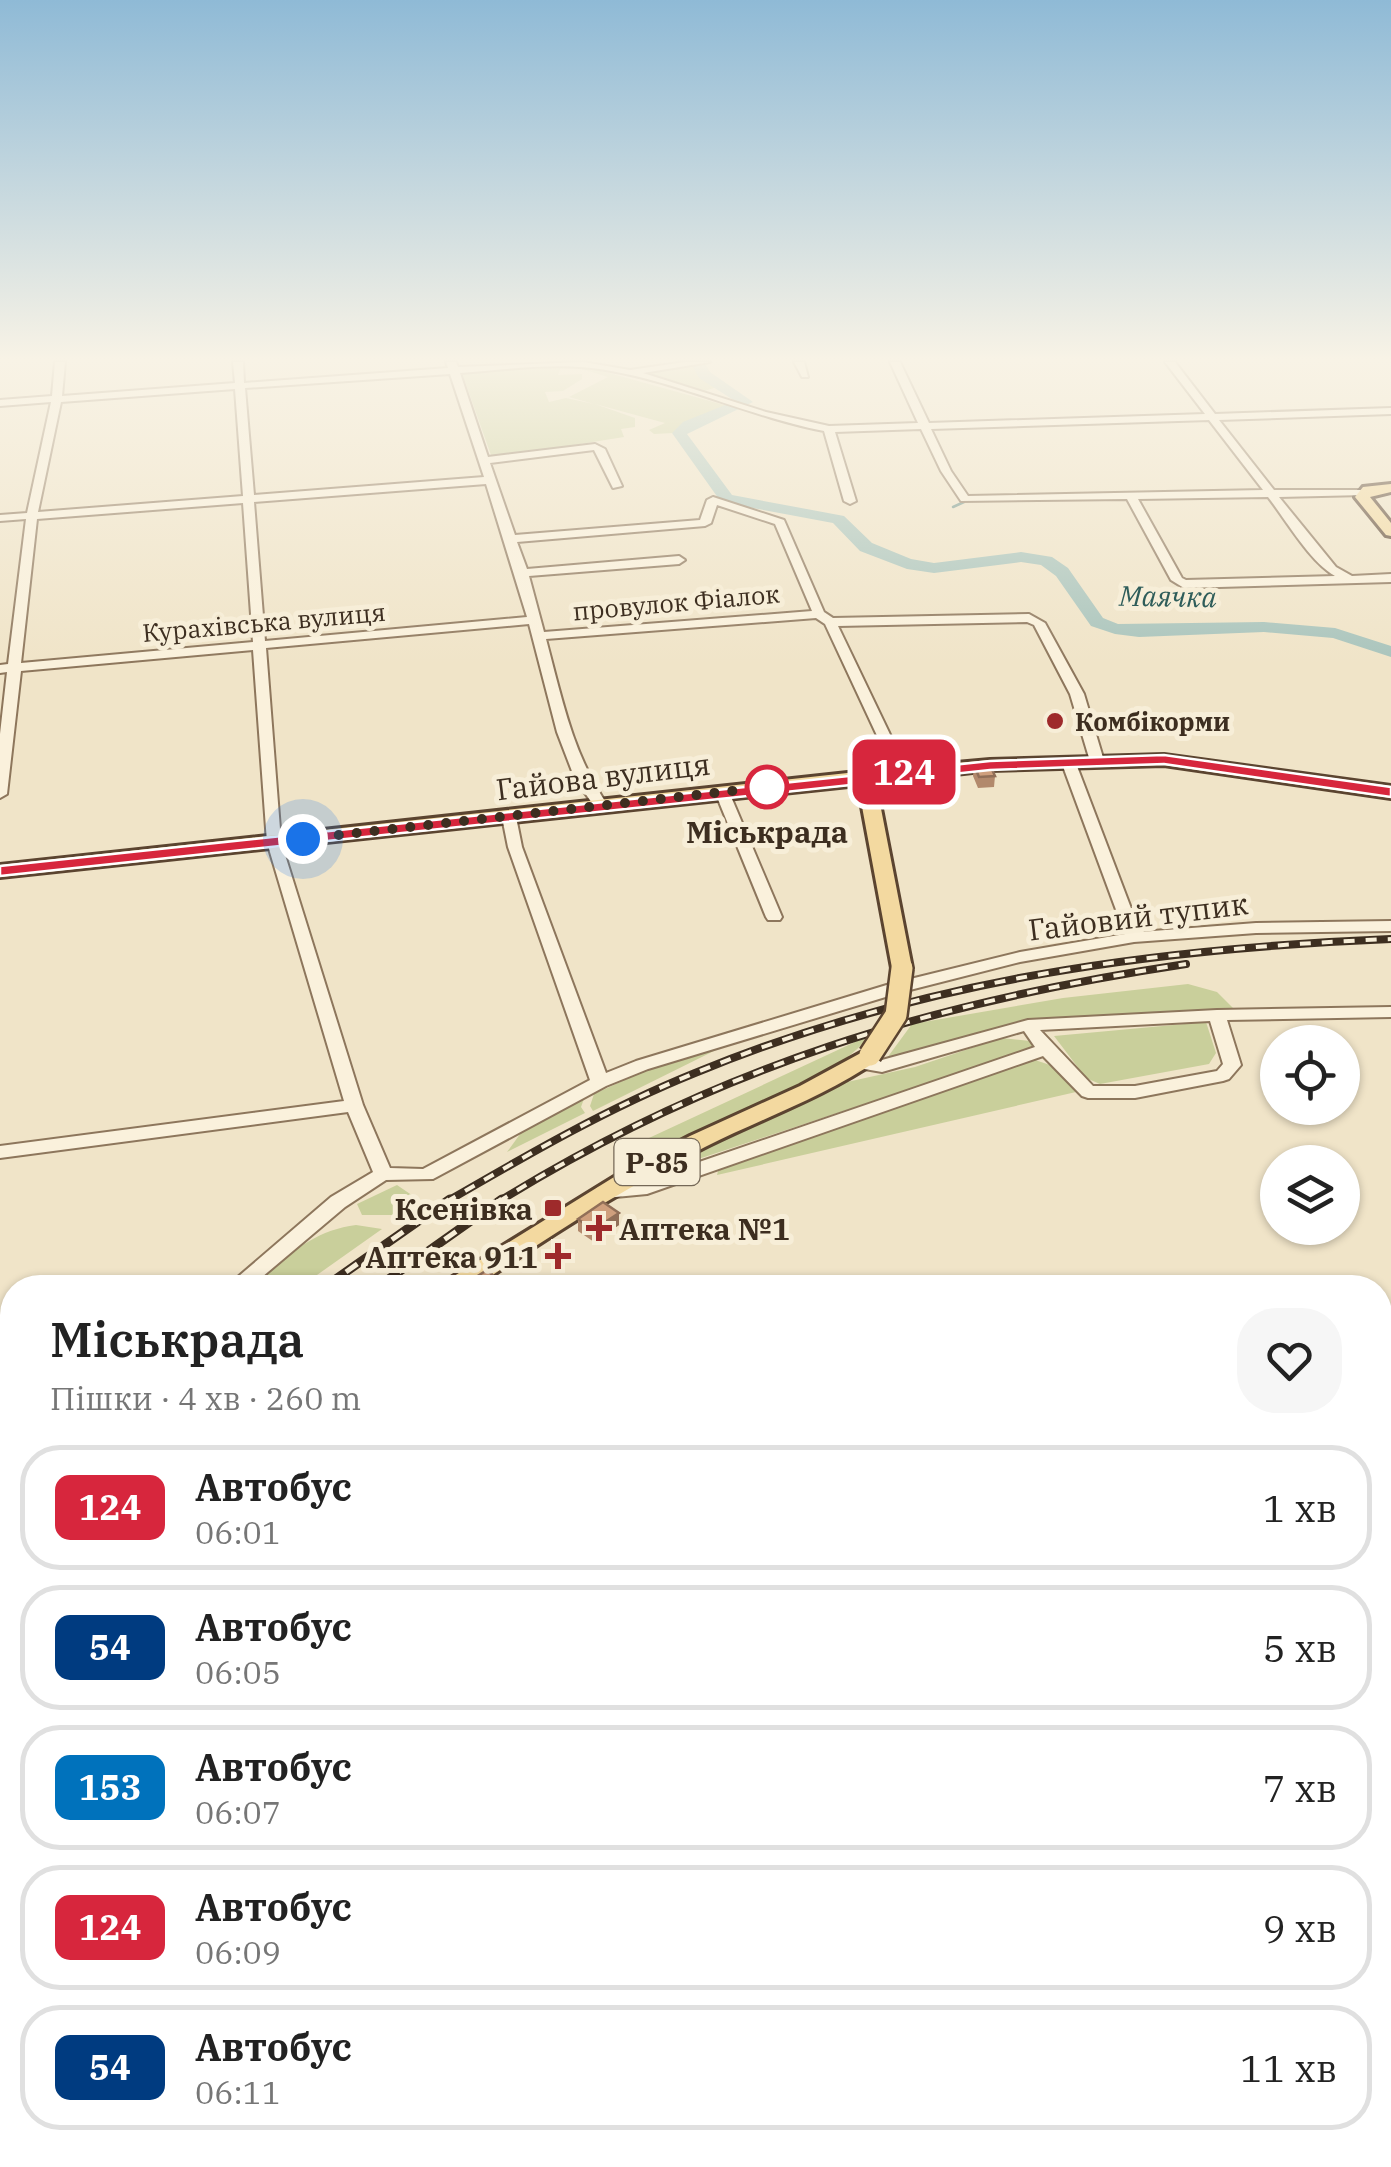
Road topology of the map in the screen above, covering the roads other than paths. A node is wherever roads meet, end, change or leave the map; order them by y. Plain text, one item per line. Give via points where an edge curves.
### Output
1 (43, 463) edge
2 (246, 463) edge
3 (485, 463) edge
4 (607, 463) edge
5 (839, 463) edge
6 (943, 463) edge
7 (1246, 463) edge
8 (492, 480) junction
9 (617, 486) dead end
10 (1391, 488) edge
11 (1268, 492) junction
12 (1364, 492) junction
13 (1131, 497) junction
14 (249, 499) junction
15 (850, 501) dead end
16 (32, 515) junction
17 (0, 518) edge
18 (1391, 532) edge
19 (511, 538) junction
20 (679, 560) dead end
21 (522, 573) junction
22 (1391, 578) edge
23 (1356, 580) junction
24 (824, 618) junction
25 (533, 620) junction
26 (537, 636) junction
27 (258, 646) junction
28 (16, 667) junction
29 (0, 669) edge
30 (1098, 761) junction
31 (1068, 762) junction
32 (901, 772) junction
33 (866, 776) junction
34 (722, 792) junction
35 (1391, 792) edge
36 (0, 794) edge
37 (602, 806) junction
38 (509, 817) junction
39 (274, 842) junction
40 (0, 871) edge
41 (774, 917) dead end
42 (1391, 926) edge
43 (1134, 937) junction
44 (899, 978) junction
45 (1391, 1012) edge
46 (1217, 1015) junction
47 (1028, 1025) junction
48 (1046, 1049) junction
49 (864, 1059) junction
50 (600, 1082) junction
51 (354, 1106) junction
52 (0, 1152) edge
53 (383, 1174) junction
54 (600, 1193) junction
55 (251, 1275) edge
56 (475, 1275) edge

1 - 16 street
2 - 14 street
3 - 8 street
4 - 9 street
5 - 15 street
6 - 13 street via 966,499
7 - 11 street
8 - 14 street
8 - 19 street
10 - 12 main road
11 - 12 street
11 - 13 street
11 - 23 street via 1332,570
12 - 18 main road
13 - 23 street via 1184,584
14 - 16 street
14 - 27 street
16 - 17 street
16 - 28 street
19 - 21 street
19 - 24 street via 704,522 714,500 780,522
20 - 21 street
21 - 25 street
22 - 23 street
24 - 26 street, провулок Фіалок
24 - 30 street, провулок Фіалок via 1029,618 1038,623 1076,694
24 - 32 street
25 - 26 street
25 - 27 street, Курахівська вулиця
26 - 37 street via 582,779
27 - 28 street, Курахівська вулиця
27 - 39 street
28 - 29 street, Курахівська вулиця
28 - 36 street
30 - 31 main road, Гайова вулиця
30 - 35 main road, Гайова вулиця via 1193,762
31 - 32 main road, Гайова вулиця
31 - 43 street
32 - 33 main road, Гайова вулиця
33 - 34 main road, Гайова вулиця
33 - 44 main road, Р-85
34 - 37 main road, Гайова вулиця
34 - 41 street
37 - 38 main road, Гайова вулиця
38 - 39 main road, Гайова вулиця
38 - 50 street
39 - 40 main road, Гайова вулиця
39 - 51 street
42 - 43 street, Гайовий тупик
43 - 44 street, Гайовий тупик
44 - 49 main road, Р-85, bridge via 900,1014
44 - 50 street, Гайовий тупик
45 - 46 street
46 - 47 street
46 - 48 street via 1232,1065 1223,1075 1135,1092 1088,1092
47 - 48 street
47 - 49 street via 882,1066
48 - 54 street via 640,1189
49 - 54 main road, Р-85
50 - 53 street, Гайовий тупик via 426,1176
51 - 52 street
51 - 53 street
53 - 55 street via 338,1202
54 - 56 main road, Р-85

